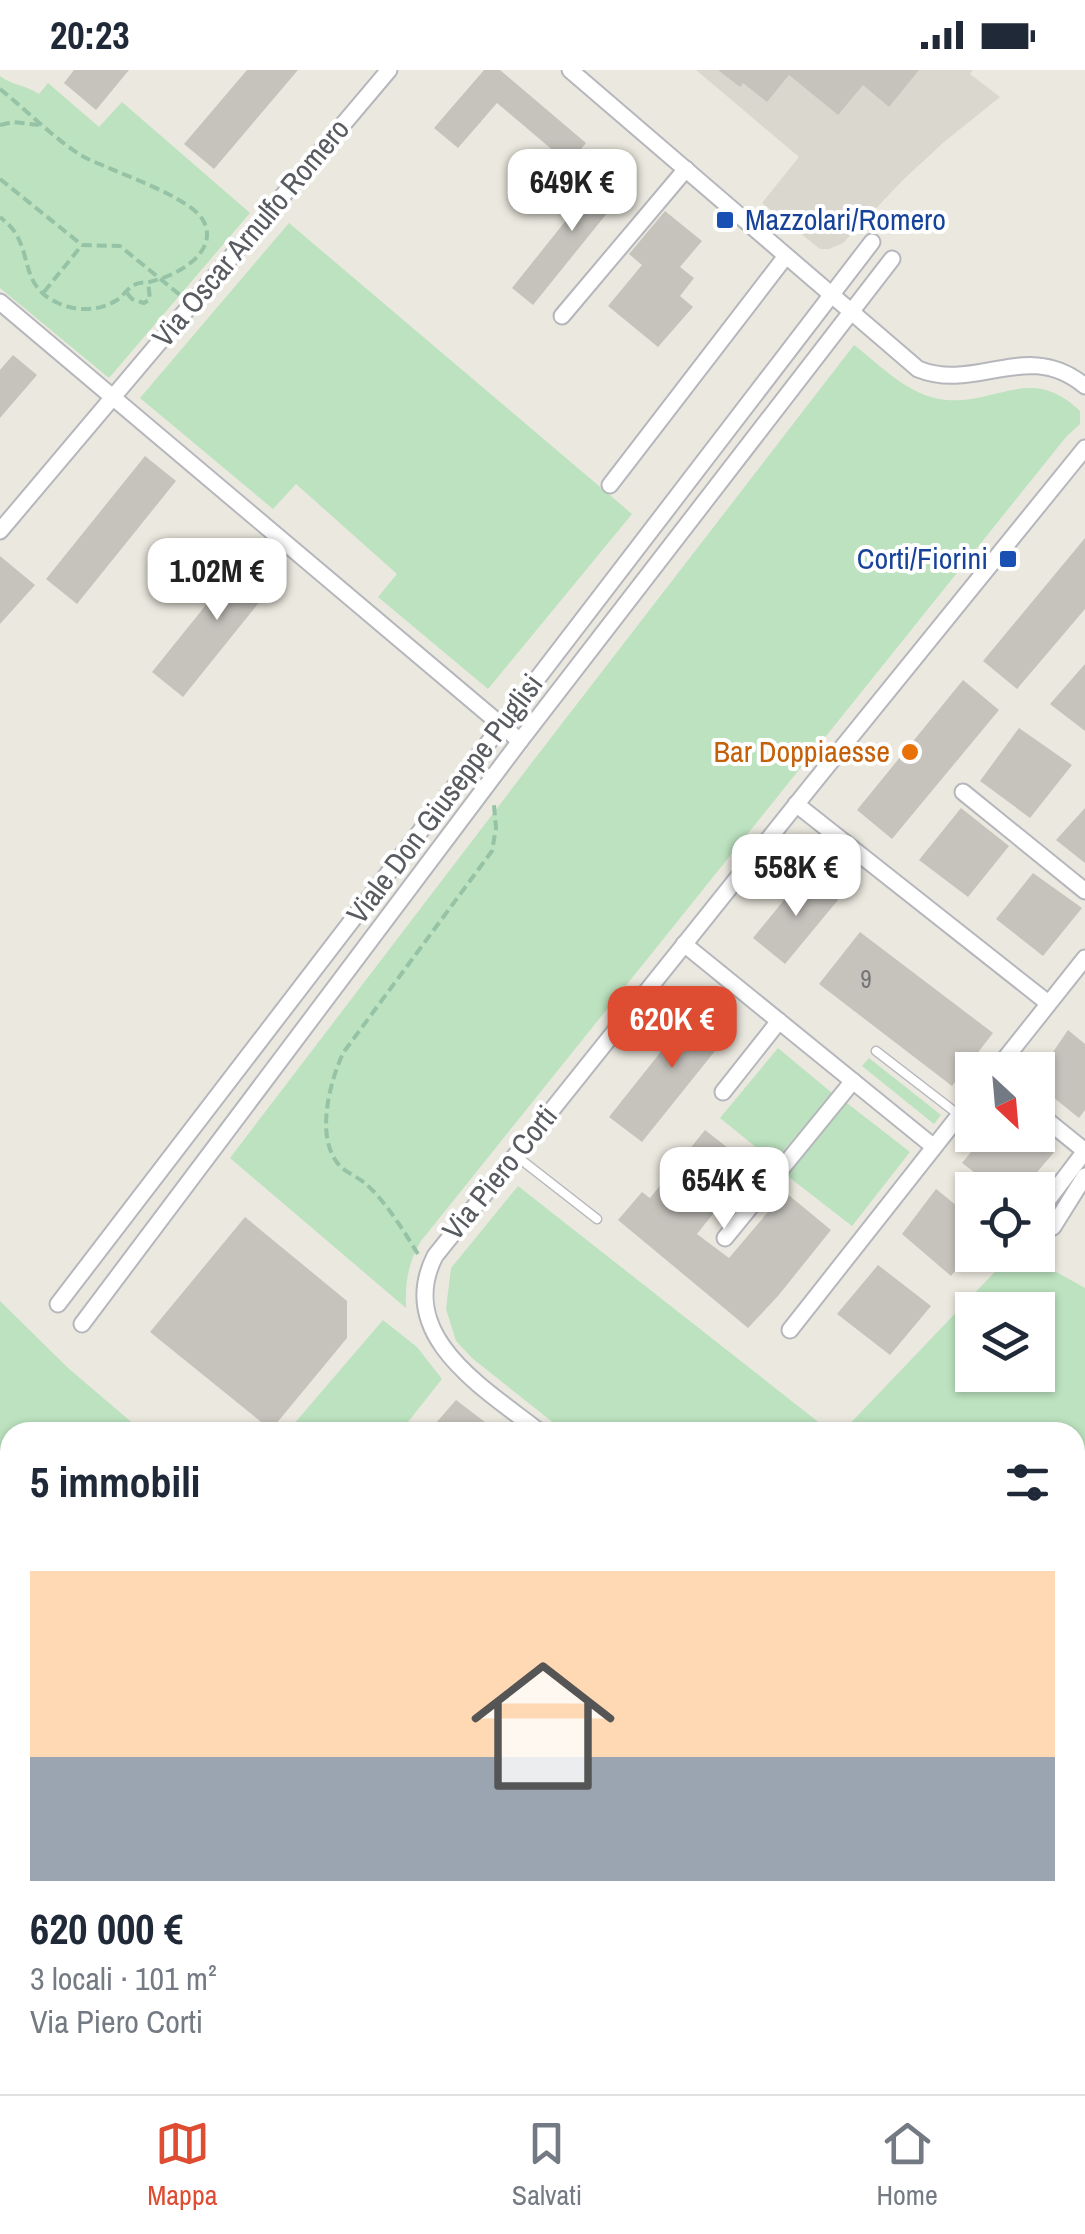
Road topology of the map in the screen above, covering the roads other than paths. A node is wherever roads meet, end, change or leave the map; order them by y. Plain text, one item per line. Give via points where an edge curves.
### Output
1 (389, 70) edge
2 (570, 70) edge
3 (686, 169) junction
4 (872, 242) dead end
5 (786, 256) junction
6 (892, 259) dead end
7 (832, 293) junction
8 (0, 302) edge
9 (852, 312) junction
10 (562, 316) dead end
11 (1085, 386) edge
12 (114, 396) junction
13 (1085, 448) edge
14 (610, 486) dead end
15 (0, 531) edge
16 (500, 726) junction
17 (520, 741) junction
18 (963, 792) dead end
19 (796, 804) junction
20 (1085, 891) edge
21 (684, 944) junction
22 (1085, 958) edge
23 (1048, 1004) junction
24 (779, 1021) junction
25 (876, 1051) dead end
26 (1010, 1052) edge
27 (853, 1080) junction
28 (722, 1092) dead end
29 (955, 1111) edge
30 (955, 1121) edge
31 (1055, 1127) edge
32 (934, 1147) junction
33 (1085, 1151) edge
34 (516, 1155) junction
35 (168, 1161) junction
36 (1085, 1176) edge
37 (191, 1178) junction
38 (1055, 1190) edge
39 (597, 1220) dead end
40 (1055, 1225) edge
41 (725, 1238) dead end
42 (58, 1304) dead end
43 (82, 1324) dead end
44 (790, 1330) dead end
45 (528, 1422) edge

1 - 12 street, Via Oscar Arnulfo Romero
2 - 3 street
3 - 5 street
3 - 10 street
4 - 7 street, Viale Don Giuseppe Puglisi
5 - 7 street
5 - 14 street
6 - 9 street, Viale Don Giuseppe Puglisi
7 - 9 street
7 - 16 street, Viale Don Giuseppe Puglisi
8 - 12 street
9 - 11 street via 922,371 957,375 1038,365
9 - 17 street, Viale Don Giuseppe Puglisi
12 - 15 street, Via Oscar Arnulfo Romero
12 - 16 street
13 - 19 street, Via Piero Corti
16 - 17 street
16 - 35 street, Viale Don Giuseppe Puglisi
17 - 37 street, Viale Don Giuseppe Puglisi
18 - 20 street
19 - 21 street, Via Piero Corti
19 - 23 street
21 - 24 street
21 - 34 street, Via Piero Corti
22 - 23 street
23 - 26 street
24 - 27 street
24 - 28 street
25 - 29 lane
27 - 32 street
27 - 41 street
30 - 32 street
31 - 33 street
32 - 44 street
33 - 38 street
34 - 39 lane
34 - 45 street, Via Piero Corti via 441,1247 425,1291 443,1350
35 - 37 street
35 - 42 street, Viale Don Giuseppe Puglisi
36 - 40 street
37 - 43 street, Viale Don Giuseppe Puglisi

